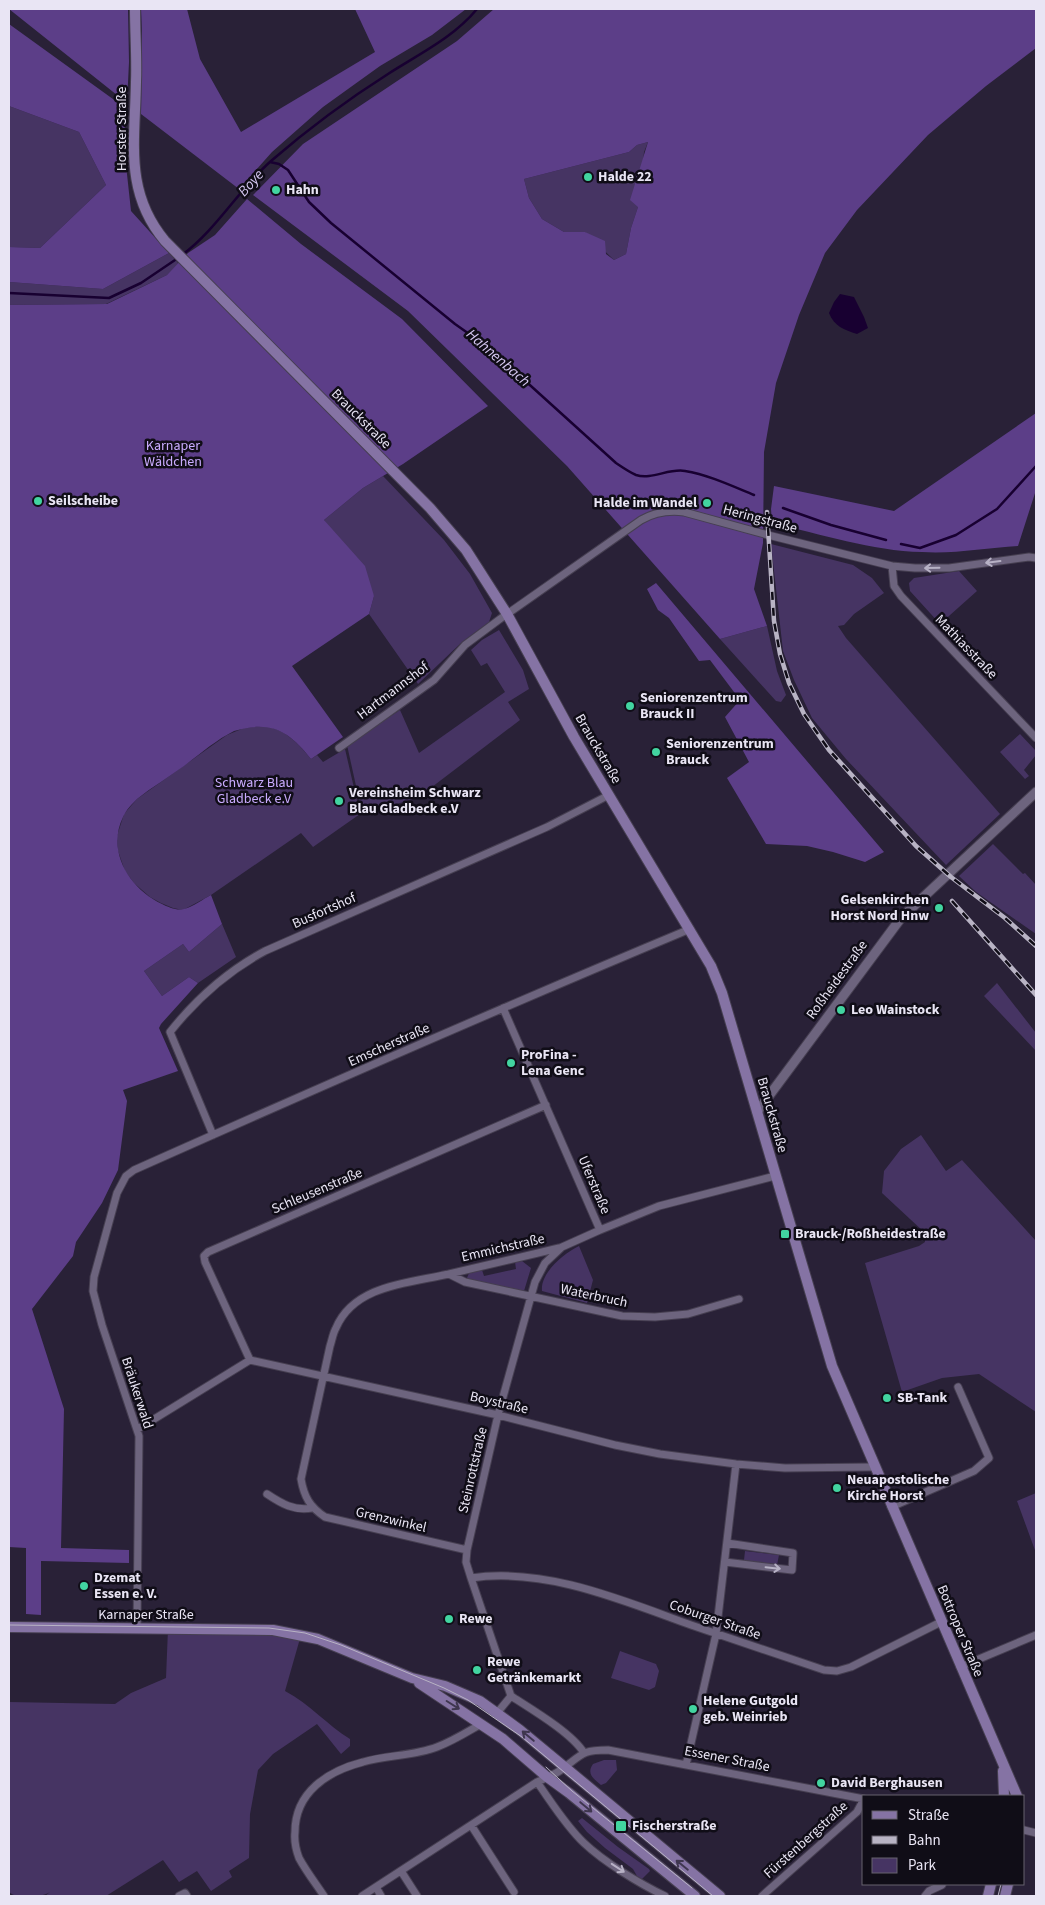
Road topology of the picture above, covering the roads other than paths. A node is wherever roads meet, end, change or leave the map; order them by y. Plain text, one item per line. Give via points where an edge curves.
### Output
1 (135, 9) edge
2 (165, 241) joint
3 (1036, 558) edge
4 (892, 566) junction
5 (506, 614) junction
6 (1036, 738) edge
7 (339, 748) dead end
8 (1036, 792) edge
9 (609, 795) junction
10 (690, 929) junction
11 (503, 1008) junction
12 (546, 1105) junction
13 (757, 1112) junction
14 (213, 1135) junction
15 (775, 1176) junction
16 (114, 1201) joint
17 (600, 1230) junction
18 (562, 1247) junction
19 (449, 1274) junction
20 (532, 1297) junction
21 (739, 1299) dead end
22 (250, 1360) junction
23 (834, 1373) joint
24 (324, 1376) junction
25 (958, 1387) dead end
26 (498, 1415) junction
27 (138, 1429) junction
28 (736, 1464) junction
29 (874, 1467) junction
30 (267, 1494) dead end
31 (891, 1507) junction
32 (312, 1508) junction
33 (727, 1543) junction
34 (468, 1550) junction
35 (725, 1562) junction
36 (471, 1578) junction
37 (941, 1622) junction
38 (9, 1627) edge
39 (137, 1628) junction
40 (716, 1634) junction
41 (1036, 1635) edge
42 (960, 1667) junction
43 (412, 1678) junction
44 (510, 1696) junction
45 (497, 1713) junction
46 (481, 1724) junction
47 (584, 1753) junction
48 (686, 1765) junction
49 (1003, 1765) junction
50 (565, 1768) junction
51 (547, 1777) junction
52 (537, 1782) junction
53 (1004, 1795) edge
54 (1017, 1795) edge
55 (862, 1800) edge
56 (862, 1803) edge
57 (472, 1825) junction
58 (401, 1871) junction
59 (942, 1885) dead end
60 (376, 1887) junction
61 (514, 1892) dead end
62 (179, 1896) edge
63 (187, 1896) edge
64 (324, 1896) edge
65 (362, 1896) edge
66 (381, 1896) edge
67 (417, 1896) edge
68 (665, 1896) edge
69 (695, 1896) edge
70 (720, 1896) edge
71 (762, 1896) edge
72 (925, 1896) edge

1 - 2 main road, Horster Straße via 136,185 148,217
2 - 5 main road, Brauckstraße via 430,508 466,550
3 -> 4 street, Heringstraße via 949,568
4 - 5 street, Heringstraße via 684,512 665,511 641,520
4 - 6 street, Mathiasstraße via 894,586 901,596
5 - 7 street, Hartmannshof via 465,645 434,680
5 - 9 main road, Brauckstraße
8 - 13 street, Roßheidestraße via 901,918
9 - 10 main road, Brauckstraße
9 - 14 street, Busfortshof via 547,827 265,951 239,965 215,984 188,1009 170,1032
10 - 11 street, Emscherstraße
10 - 13 main road, Brauckstraße via 722,993
11 - 12 street, Uferstraße
11 - 14 street, Emscherstraße
12 - 17 street, Uferstraße
12 - 22 street, Schleusenstraße via 208,1252 204,1256 205,1262
13 - 15 main road, Brauckstraße
14 - 16 street, Emscherstraße via 134,1170 126,1176
15 - 17 street, Uferstraße via 659,1206
15 - 23 main road, Brauckstraße
16 - 27 street, Bräukerwald via 93,1291
17 - 18 street, Steinrottstraße
18 - 19 street, Emmichstraße
18 - 20 street, Steinrottstraße via 545,1263 535,1282
19 - 20 street, Emmichstraße via 464,1282
19 - 24 street, Emmichstraße via 376,1290 360,1298 344,1313 336,1328
20 - 21 street, Waterbruch via 622,1316 655,1317 688,1314
20 - 26 street, Steinrottstraße
22 - 24 street, Boystraße
22 - 27 street
23 - 29 main road, Bottroper Straße
24 - 26 street, Boystraße
24 - 32 street via 301,1479
25 - 31 street via 989,1458 974,1471
26 - 28 street, Boystraße via 615,1445
26 - 34 street, Steinrottstraße
27 - 39 street, Bräukerwald
28 - 29 street, Boystraße via 785,1468
28 - 33 street
29 - 31 main road, Bottroper Straße
30 - 32 street, Grenzwinkel via 290,1508
31 - 37 main road, Bottroper Straße
32 - 34 street, Grenzwinkel via 335,1520
33 - 35 street
35 -> 33 street via 792,1570 793,1553
34 - 36 street, Steinrottstraße via 466,1562
35 - 40 street
36 - 40 street, Coburger Straße via 487,1575 534,1578 573,1586 614,1597
36 - 44 street, Steinrottstraße
37 - 40 street, Coburger Straße via 852,1667 836,1671 824,1670
37 - 42 main road, Bottroper Straße
38 - 39 main road, Karnaper Straße
39 - 43 main road, Karnaper Straße via 283,1632 318,1639
40 - 48 street
41 - 42 street
42 - 49 main road, Bottroper Straße
43 - 45 main road via 445,1686 480,1701
43 -> 46 main road
44 - 45 street
44 - 47 street via 573,1740
50 -> 45 main road
46 - 51 main road
46 - 64 street via 438,1747 351,1766 326,1777 309,1791 296,1818 294,1837 303,1865
47 - 48 street, Essener Straße via 608,1750
47 - 50 street
48 - 55 street, Essener Straße
49 - 53 main road, Bottroper Straße
49 - 54 main road, Bottroper Straße
50 - 51 street
70 -> 50 main road
51 - 52 street
51 -> 69 main road
52 - 57 street
52 -> 68 street via 594,1852
56 - 71 street, Fürstenbergstraße via 857,1812
57 - 58 street
57 - 61 street
58 - 60 street
58 - 67 street
59 - 72 street
60 - 65 street
60 - 66 street
62 - 63 street via 185,1893

